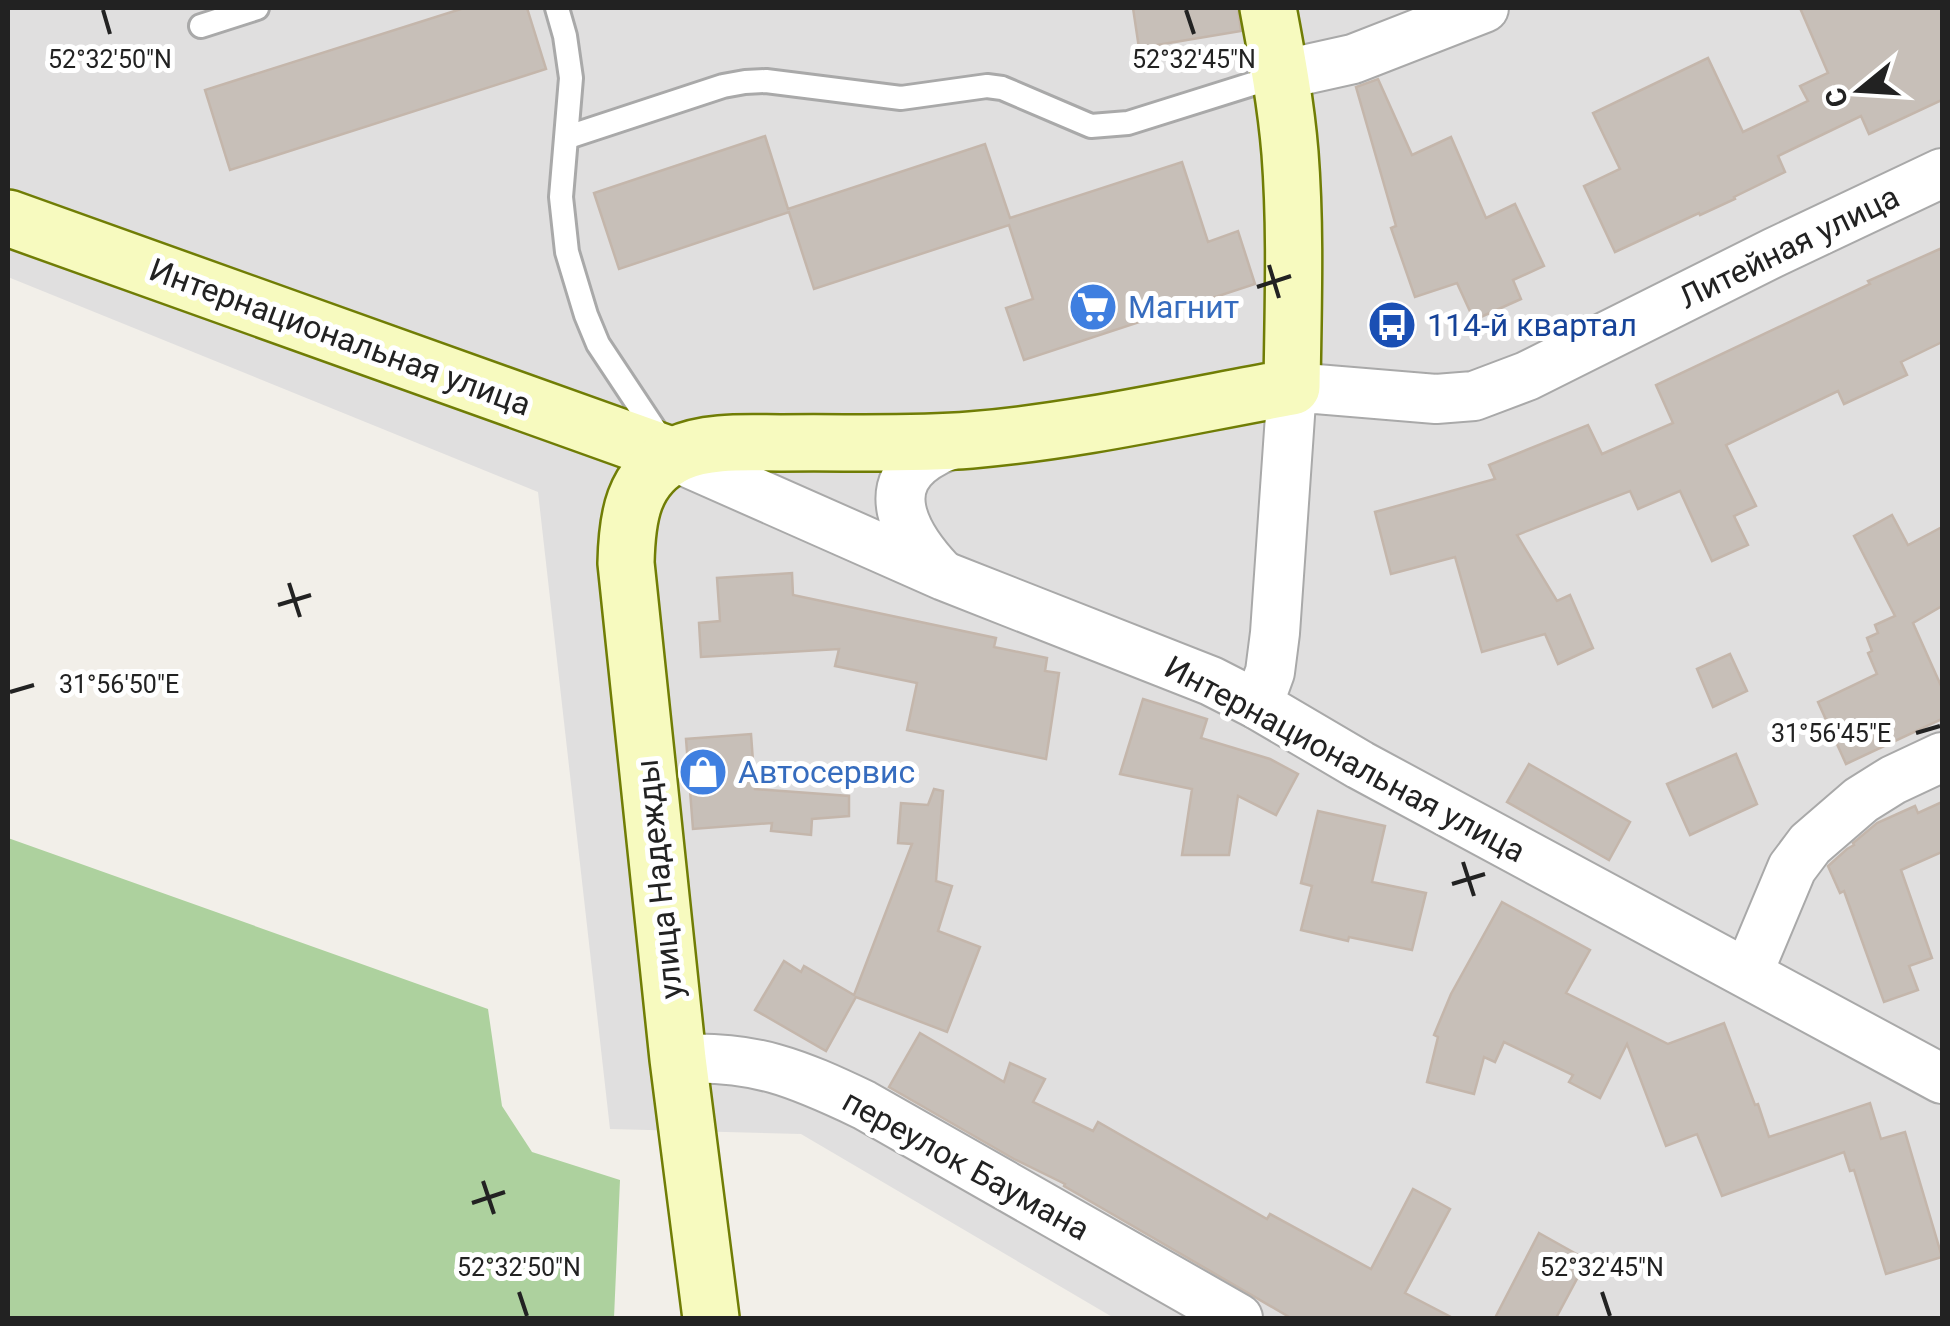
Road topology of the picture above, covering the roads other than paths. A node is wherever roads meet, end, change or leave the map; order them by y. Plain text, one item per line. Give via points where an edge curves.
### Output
1 (257, 8) edge
2 (557, 8) edge
3 (1268, 8) edge
4 (1484, 8) edge
5 (201, 26) dead end
6 (1280, 75) junction
7 (568, 137) junction
8 (1942, 173) edge
9 (8, 218) edge
10 (1292, 387) junction
11 (966, 440) junction
12 (673, 456) junction
13 (944, 576) junction
14 (1258, 705) junction
15 (1942, 757) edge
16 (1748, 973) junction
17 (678, 1059) junction
18 (1942, 1079) edge
19 (711, 1318) edge
20 (1238, 1318) edge

1 - 5 lane
2 - 7 lane via 571,78
3 - 6 street
4 - 6 street via 1353,59
6 - 7 lane via 1108,126 1091,126 987,86 901,98 746,82
6 - 10 street via 1293,220
7 - 12 lane via 562,225 586,315 612,369
8 - 10 street, Литейная улица via 1474,396 1436,400
9 - 12 street, Интернациональная улица
10 - 11 street
10 - 14 street via 1275,633
11 - 12 street via 746,443
11 - 13 street via 922,460 902,492 905,526
12 - 13 street, Интернациональная улица
12 - 17 street, улица Надежды via 640,485 626,532 626,563
13 - 14 street, Интернациональная улица via 1185,669
14 - 16 street, Интернациональная улица
15 - 16 street via 1861,800 1810,844 1792,868
16 - 18 street, Интернациональная улица
17 - 19 street, улица Надежды
17 - 20 street, переулок Баумана via 758,1063 820,1084

